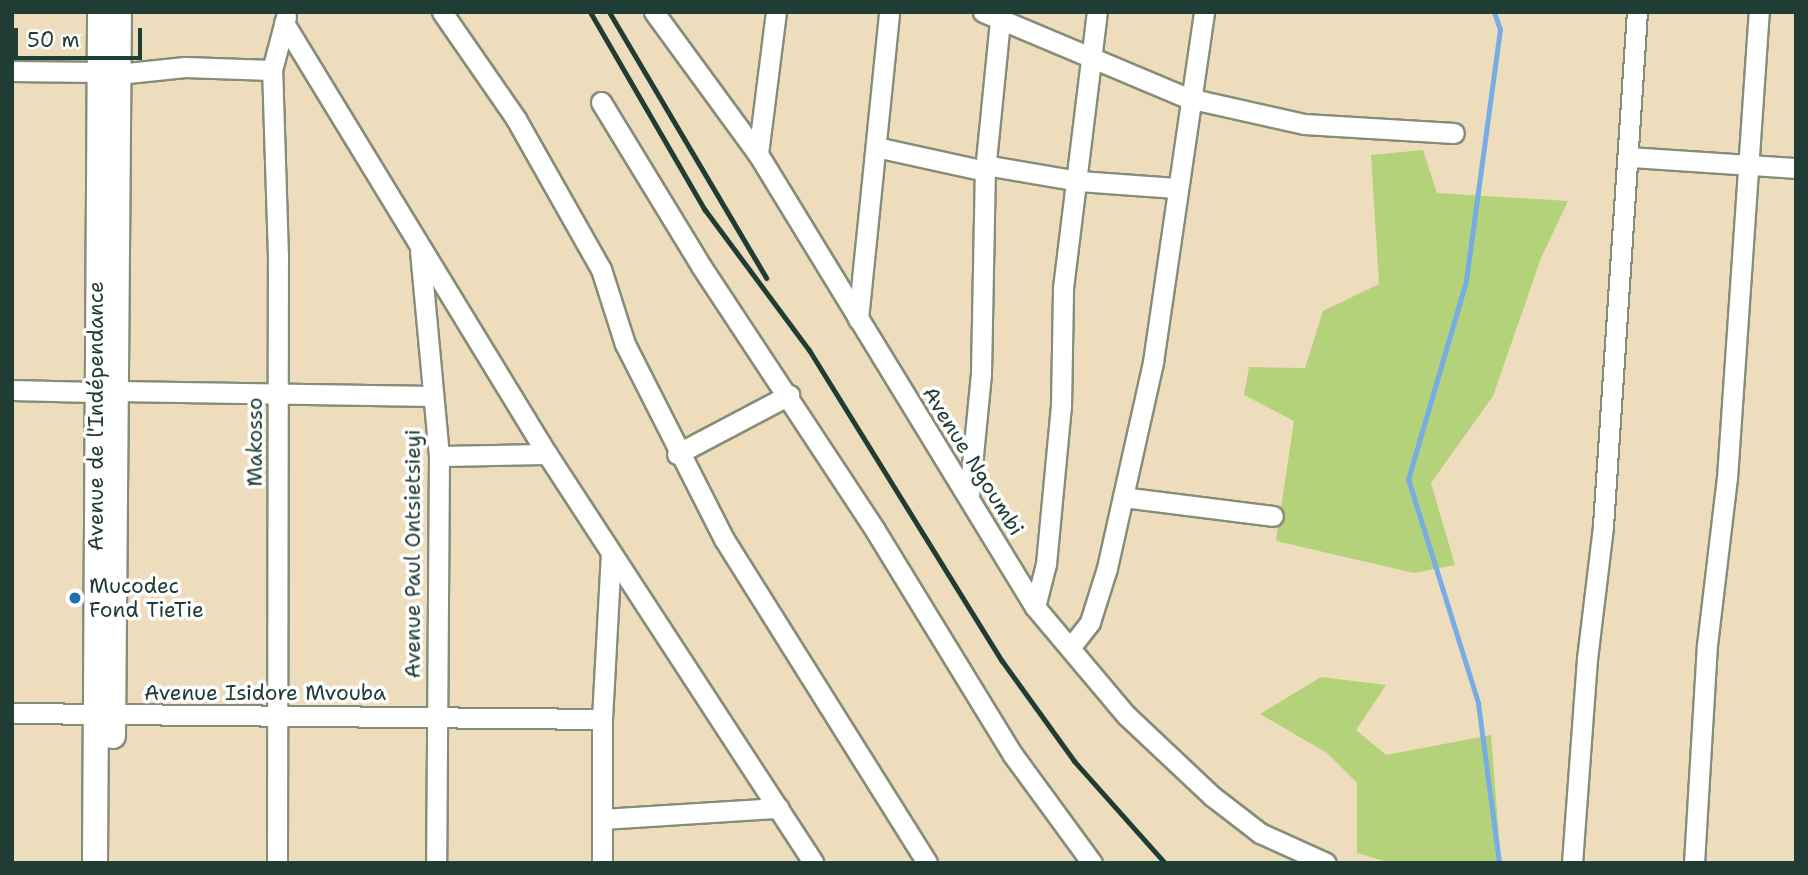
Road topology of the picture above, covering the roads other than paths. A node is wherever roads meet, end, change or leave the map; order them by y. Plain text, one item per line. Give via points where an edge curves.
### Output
1 (100, 12) edge
2 (119, 12) edge
3 (442, 12) edge
4 (776, 12) edge
5 (889, 12) edge
6 (1097, 12) edge
7 (1204, 12) edge
8 (1637, 12) edge
9 (1759, 12) edge
10 (655, 13) edge
11 (995, 14) edge
12 (286, 18) edge
13 (1093, 61) junction
14 (272, 70) junction
15 (12, 71) edge
16 (109, 73) junction
17 (1188, 98) junction
18 (601, 102) dead end
19 (1454, 133) dead end
20 (876, 147) junction
21 (758, 154) junction
22 (1630, 157) junction
23 (1750, 165) junction
24 (985, 168) junction
25 (1796, 168) edge
26 (1079, 181) junction
27 (1176, 188) junction
28 (420, 247) junction
29 (858, 319) junction
30 (12, 390) edge
31 (106, 391) junction
32 (278, 392) junction
33 (789, 395) junction
34 (433, 396) junction
35 (547, 454) junction
36 (677, 454) junction
37 (439, 456) junction
38 (969, 496) junction
39 (1123, 497) junction
40 (1273, 516) dead end
41 (611, 553) junction
42 (1035, 607) junction
43 (1070, 648) junction
44 (12, 713) edge
45 (105, 714) junction
46 (437, 717) junction
47 (280, 718) junction
48 (602, 719) junction
49 (779, 808) junction
50 (602, 818) junction
51 (94, 863) edge
52 (111, 863) edge
53 (277, 863) edge
54 (436, 863) edge
55 (602, 863) edge
56 (814, 863) edge
57 (927, 863) edge
58 (1091, 863) edge
59 (1326, 863) edge
60 (1572, 863) edge
61 (1694, 863) edge

1 - 16 street, Avenue de l'Indépendance
2 - 16 street, Avenue de l'Indépendance
3 - 36 street via 516,119 601,268 625,344
4 - 21 street
5 - 20 street
6 - 13 street
7 - 17 street
8 - 22 street
9 - 23 street
10 - 21 street, Avenue Ngoumbi
11 - 13 street
11 - 24 street
12 - 14 street, Makosso
12 - 28 street
13 - 17 street
13 - 26 street
14 - 16 street via 186,67
14 - 32 street, Makosso
15 - 16 street
16 - 31 street, Avenue de l'Indépendance
17 - 19 street via 1304,124
17 - 27 street
18 - 33 street via 701,266
20 - 24 street
20 - 29 street
21 - 29 street, Avenue Ngoumbi
22 - 23 street
22 - 60 street via 1604,526 1587,659
23 - 25 street
23 - 61 street via 1727,478 1707,645
24 - 26 street
24 - 38 street via 981,373
26 - 27 street
26 - 42 street via 1063,288 1060,406 1046,564
27 - 39 street via 1153,362
28 - 34 street, Avenue Paul Ontsietsieyi
28 - 35 street
29 - 38 street, Avenue Ngoumbi
30 - 31 street
31 - 32 street
31 - 45 street, Avenue de l'Indépendance
32 - 34 street
32 - 47 street, Makosso
33 - 36 street
33 - 58 street via 1013,755
34 - 37 street, Avenue Paul Ontsietsieyi
35 - 37 street
35 - 41 street
36 - 57 street via 843,734
37 - 46 street, Avenue Paul Ontsietsieyi
38 - 42 street, Avenue Ngoumbi
39 - 40 street
39 - 43 street via 1090,622
41 - 48 street
41 - 49 street
42 - 43 street, Avenue Ngoumbi
43 - 59 street, Avenue Ngoumbi via 1126,715 1212,796 1260,833
44 - 45 street, Avenue Isidore Mvouba
45 - 47 street, Avenue Isidore Mvouba
45 - 51 street, Avenue de l'Indépendance
45 - 52 street, Avenue de l'Indépendance
46 - 47 street, Avenue Isidore Mvouba
46 - 48 street, Avenue Isidore Mvouba
46 - 54 street, Avenue Paul Ontsietsieyi
47 - 53 street, Makosso
48 - 50 street
49 - 50 street
49 - 56 street
50 - 55 street

